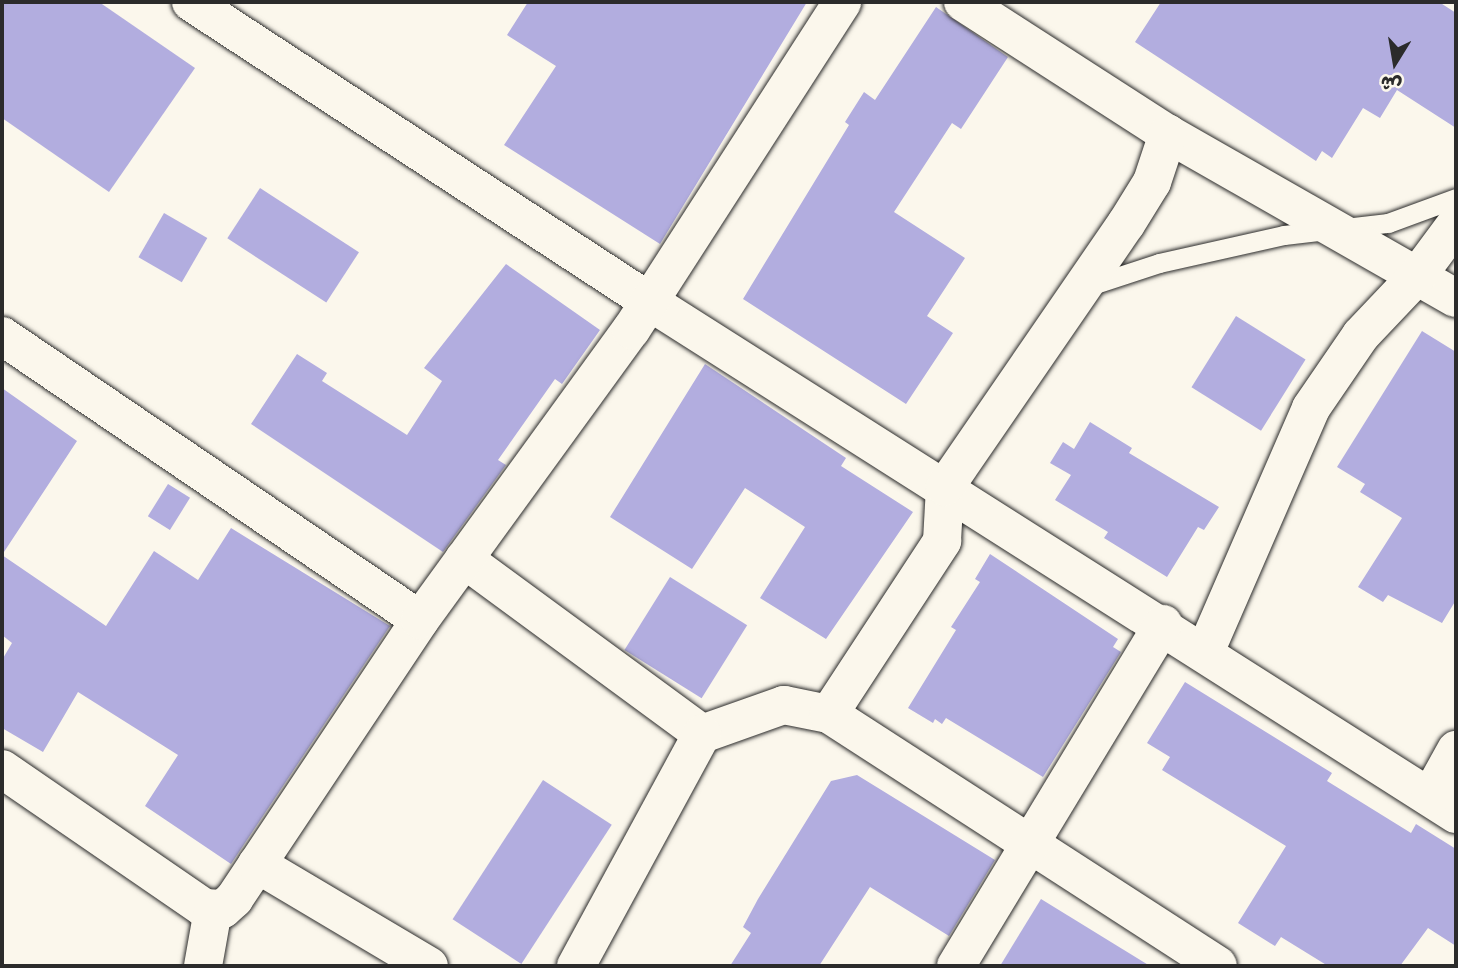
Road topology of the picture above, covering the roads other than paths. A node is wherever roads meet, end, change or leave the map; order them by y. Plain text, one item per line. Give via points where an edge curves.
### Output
1 (191, 2) edge
2 (842, 2) edge
3 (963, 2) edge
4 (1168, 134) junction
5 (1456, 198) edge
6 (1456, 224) edge
7 (1341, 231) junction
8 (1418, 275) junction
9 (1079, 289) junction
10 (1456, 299) edge
11 (650, 302) junction
12 (2, 336) edge
13 (945, 487) junction
14 (464, 559) junction
15 (420, 620) junction
16 (1163, 624) junction
17 (1205, 652) junction
18 (829, 714) junction
19 (702, 734) junction
20 (1456, 750) edge
21 (5, 779) edge
22 (1443, 806) edge
23 (1028, 843) junction
24 (257, 864) junction
25 (214, 910) junction
26 (203, 966) edge
27 (429, 966) edge
28 (576, 966) edge
29 (956, 966) edge
30 (1218, 966) edge

1 - 11 street
2 - 11 street
3 - 4 street
4 - 7 street
4 - 9 street via 1152,182
5 - 7 lane via 1388,223
6 - 8 street
7 - 8 street
7 - 9 lane via 1284,235
8 - 10 street
8 - 17 street via 1361,335 1311,408
9 - 13 street
11 - 13 street
11 - 14 street
12 - 15 street
13 - 16 street
13 - 18 street via 942,541
14 - 15 street
14 - 19 street
15 - 24 street
16 - 17 street
16 - 23 street
17 - 22 street
18 - 19 street via 784,705
18 - 23 street
19 - 28 street
20 - 22 street
21 - 25 street
23 - 29 street
23 - 30 street
24 - 25 street via 234,899
24 - 27 street
25 - 26 street

